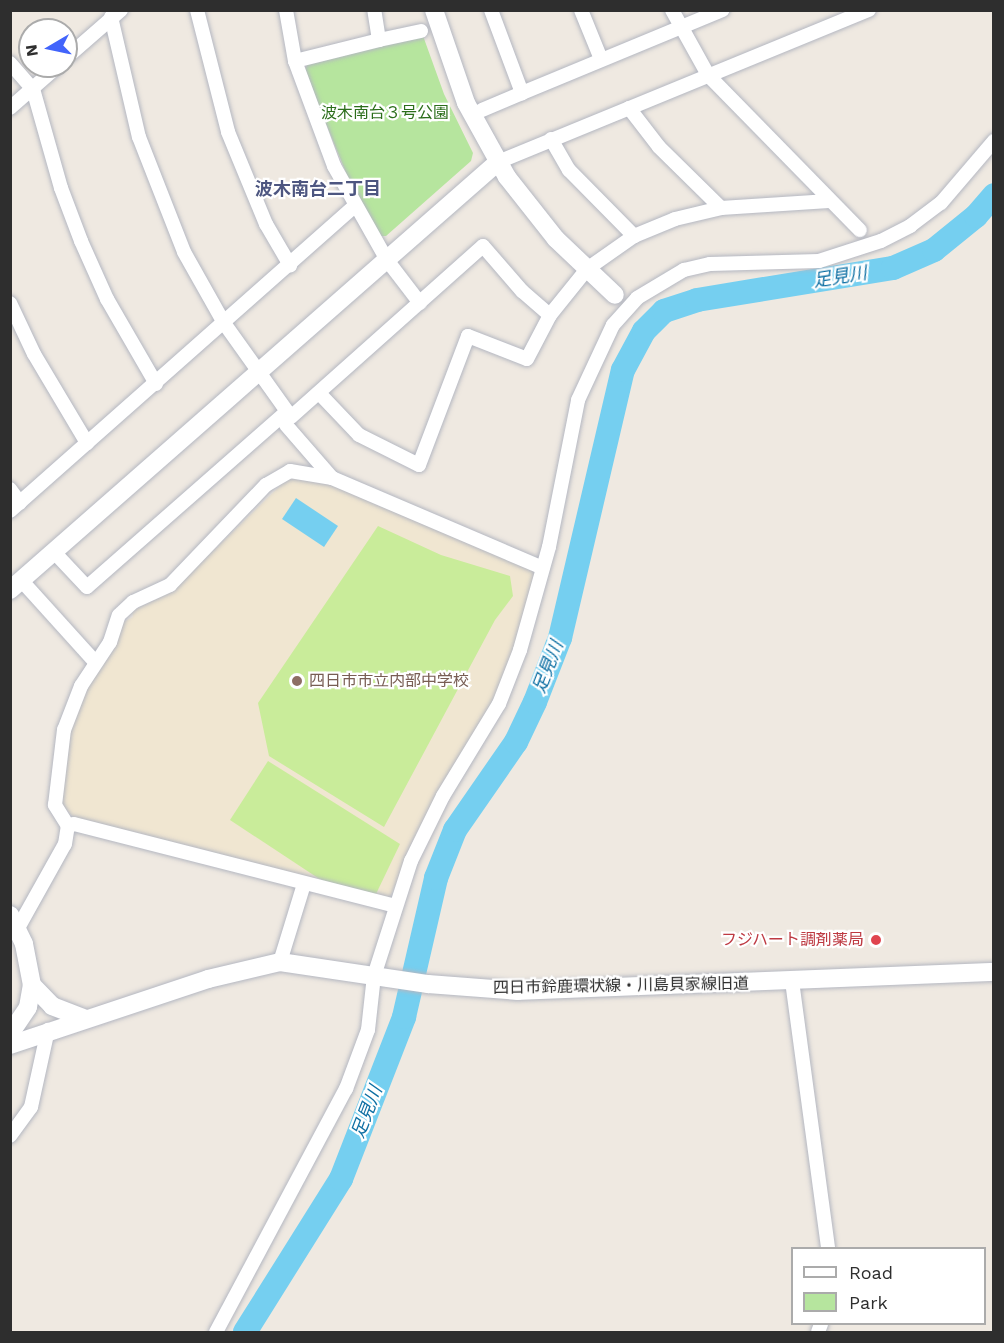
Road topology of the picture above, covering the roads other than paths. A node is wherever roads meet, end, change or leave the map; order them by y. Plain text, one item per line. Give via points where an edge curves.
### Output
1 (197, 10) edge
2 (286, 10) edge
3 (374, 10) edge
4 (434, 10) edge
5 (491, 10) edge
6 (581, 10) edge
7 (672, 10) edge
8 (722, 10) edge
9 (869, 10) edge
10 (116, 14) edge
11 (679, 28) junction
12 (421, 31) dead end
13 (379, 40) junction
14 (78, 47) edge
15 (601, 59) junction
16 (295, 61) junction
17 (10, 63) edge
18 (708, 75) junction
19 (45, 78) edge
20 (33, 89) junction
21 (522, 93) junction
22 (10, 108) edge
23 (629, 108) junction
24 (482, 110) dead end
25 (551, 139) junction
26 (993, 141) edge
27 (498, 162) junction
28 (829, 201) junction
29 (354, 207) junction
30 (721, 208) junction
31 (860, 230) dead end
32 (634, 236) junction
33 (387, 260) junction
34 (290, 265) junction
35 (587, 269) junction
36 (615, 295) dead end
37 (10, 303) edge
38 (420, 303) junction
39 (550, 315) junction
40 (224, 323) junction
41 (258, 374) junction
42 (156, 384) junction
43 (319, 393) junction
44 (286, 418) junction
45 (87, 443) junction
46 (332, 478) junction
47 (10, 489) edge
48 (15, 507) edge
49 (54, 552) junction
50 (543, 568) junction
51 (16, 585) edge
52 (95, 663) junction
53 (68, 826) junction
54 (304, 884) junction
55 (396, 906) junction
56 (14, 922) edge
57 (280, 962) junction
58 (993, 972) edge
59 (376, 976) junction
60 (792, 981) junction
61 (32, 985) junction
62 (88, 1019) junction
63 (48, 1030) junction
64 (10, 1034) edge
65 (10, 1045) edge
66 (10, 1136) edge
67 (828, 1247) edge
68 (216, 1332) edge

1 - 34 street via 228,132 266,224
2 - 16 street
3 - 13 street
4 - 27 street via 457,81
5 - 21 street
6 - 15 street
7 - 11 street
8 - 11 street
9 - 18 street
10 - 14 street
10 - 40 street via 148,165 184,252
11 - 15 street
11 - 18 street
12 - 13 street
13 - 16 street
15 - 21 street
16 - 29 street via 320,134
17 - 20 street
18 - 23 street
18 - 28 street
19 - 20 street
20 - 22 street
20 - 42 street via 61,188 81,241 107,299
21 - 24 street
23 - 25 street
23 - 30 street via 659,147
25 - 27 street
25 - 32 street via 570,170
26 - 50 street via 940,203 881,241 819,261 710,264 684,270 637,298 613,325 578,400
27 - 33 street
27 - 35 street via 537,217
28 - 30 street
28 - 31 street
29 - 33 street
29 - 34 street
30 - 32 street via 675,219
32 - 35 street
33 - 38 street
33 - 41 street
34 - 40 street
35 - 36 street
35 - 39 street
37 - 45 street via 34,354
38 - 39 street via 483,246 522,291
38 - 43 street
39 - 43 street via 528,359 468,336 418,465 359,435
40 - 41 street
40 - 42 street
41 - 44 street
41 - 49 street
42 - 45 street
43 - 44 street
44 - 46 street
44 - 49 street via 87,587
45 - 48 street
46 - 50 street
46 - 52 street via 290,471 266,485 170,585 134,602 119,615 110,642
47 - 48 street
49 - 51 street
50 - 55 street via 520,650 499,704 443,796 411,861
51 - 52 street
52 - 53 street via 64,730 55,805
53 - 54 street via 74,824
53 - 56 street via 65,844
54 - 55 street
54 - 57 street
55 - 59 street
56 - 61 street
57 - 59 street, 四日市鈴鹿環状線・川島貝家線旧道
57 - 62 street, 四日市鈴鹿環状線・川島貝家線旧道 via 226,973
58 - 60 street, 四日市鈴鹿環状線・川島貝家線旧道
59 - 60 street, 四日市鈴鹿環状線・川島貝家線旧道 via 518,991
59 - 68 street via 368,1030 346,1089
60 - 67 street
61 - 62 street via 52,1006
61 - 64 street via 28,1007
62 - 63 street, 四日市鈴鹿環状線・川島貝家線旧道
63 - 65 street, 四日市鈴鹿環状線・川島貝家線旧道
63 - 66 street via 31,1107

